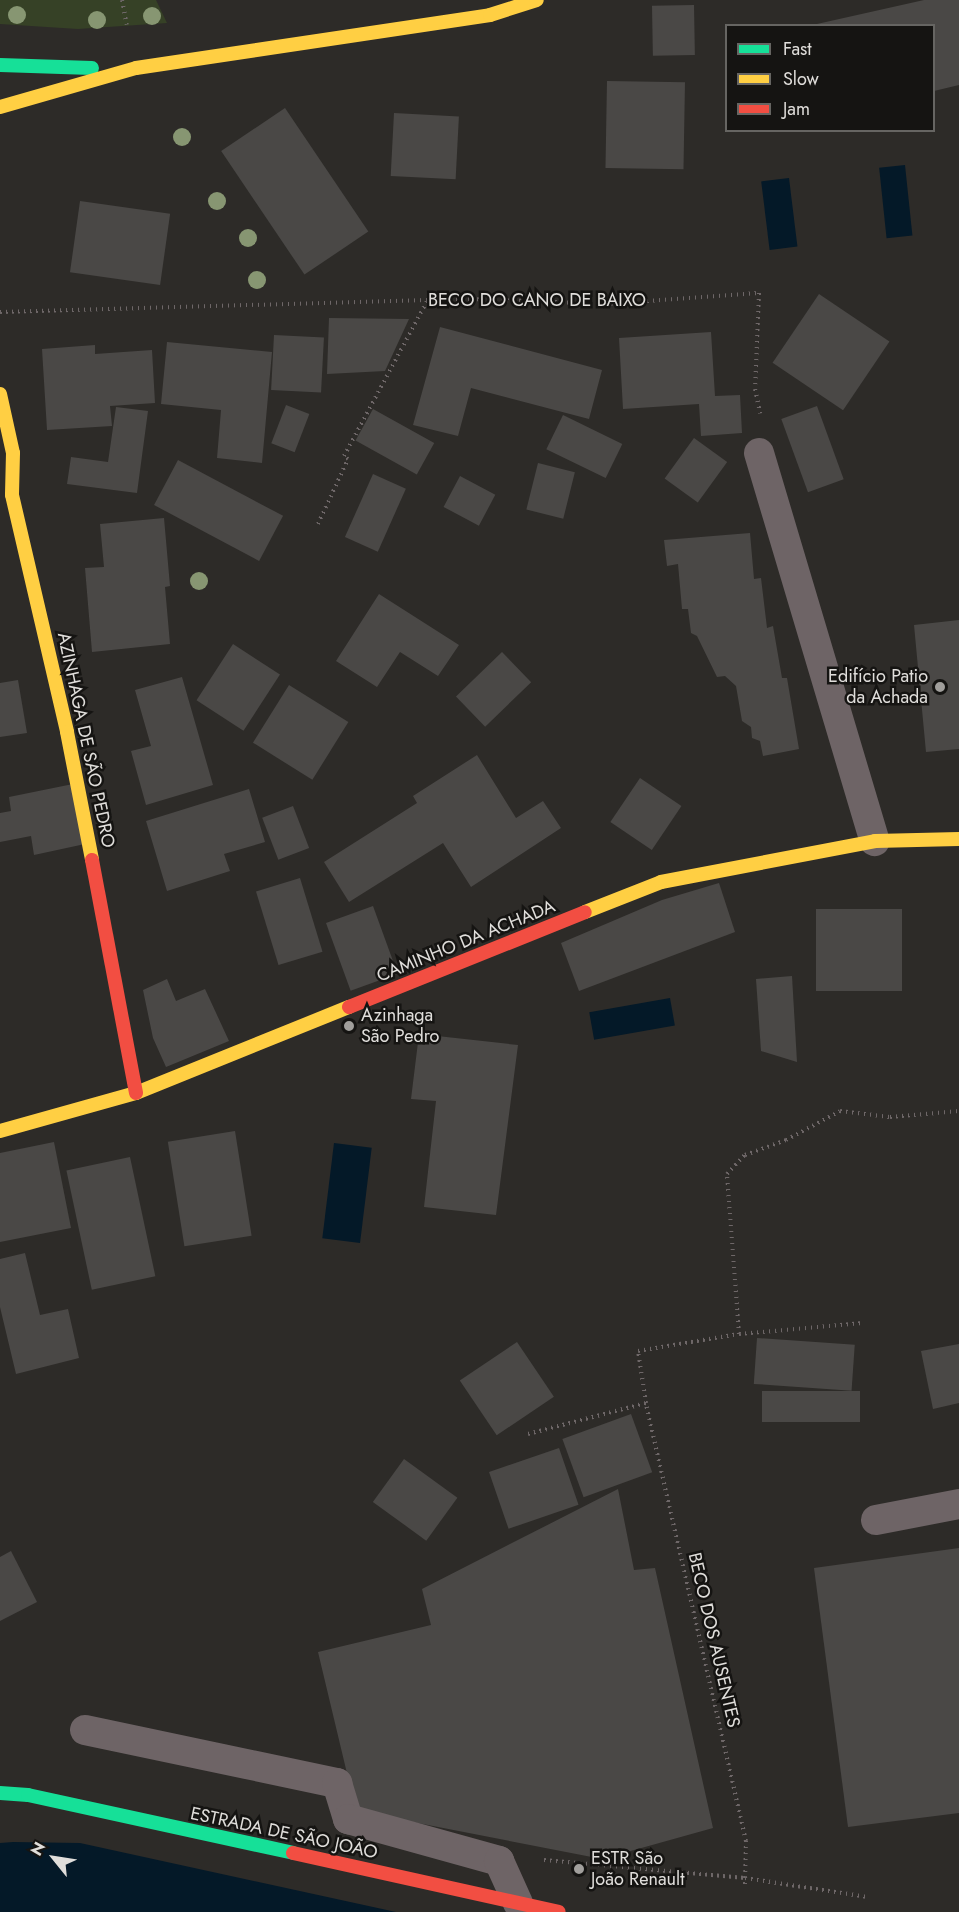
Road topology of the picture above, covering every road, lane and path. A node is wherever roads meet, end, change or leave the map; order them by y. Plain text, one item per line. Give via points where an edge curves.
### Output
1 (122, 0) edge
2 (537, 0) edge
3 (129, 32) dead end
4 (0, 65) edge
5 (135, 68) junction
6 (0, 107) edge
7 (427, 300) junction
8 (0, 312) edge
9 (0, 394) edge
10 (759, 453) joint
11 (318, 524) dead end
12 (959, 839) edge
13 (875, 841) junction
14 (136, 1093) junction
15 (959, 1111) edge
16 (0, 1131) edge
17 (863, 1323) dead end
18 (739, 1334) junction
19 (646, 1403) junction
20 (528, 1434) dead end
21 (959, 1504) edge
22 (876, 1520) dead end
23 (85, 1730) dead end
24 (0, 1793) edge
25 (499, 1861) junction
26 (745, 1878) junction
27 (745, 1884) dead end
28 (868, 1897) dead end
29 (518, 1903) junction
30 (559, 1912) edge

1 - 3 path
2 - 5 street via 490,15
4 - 5 street
5 - 6 street
7 - 8 path, BECO DO CANO DE BAIXO
7 - 10 path, BECO DO CANO DE BAIXO via 604,304 759,293 755,389 766,442
7 - 11 path via 344,456 348,459
9 - 14 street, AZINHAGA DE SÃO PEDRO via 13,453 12,495 67,732
10 - 13 lane
12 - 13 street, CAMINHO DA ACHADA
13 - 14 street, CAMINHO DA ACHADA via 661,882
14 - 16 street, CAMINHO DA ACHADA
15 - 18 path via 890,1117 840,1111 786,1140 746,1155 727,1174
17 - 18 path, BECO DOS AUSENTES
18 - 19 path, BECO DOS AUSENTES via 638,1351
19 - 20 path
19 - 26 path, BECO DOS AUSENTES via 746,1841
21 - 22 lane
23 - 25 lane via 336,1783 348,1819
24 - 29 street, ESTRADA DE SÃO JOÃO via 28,1795
25 - 26 path via 553,1860
25 - 29 lane
26 - 27 path, BECO DOS AUSENTES
26 - 28 path
29 - 30 street, ESTRADA DE SÃO JOÃO

